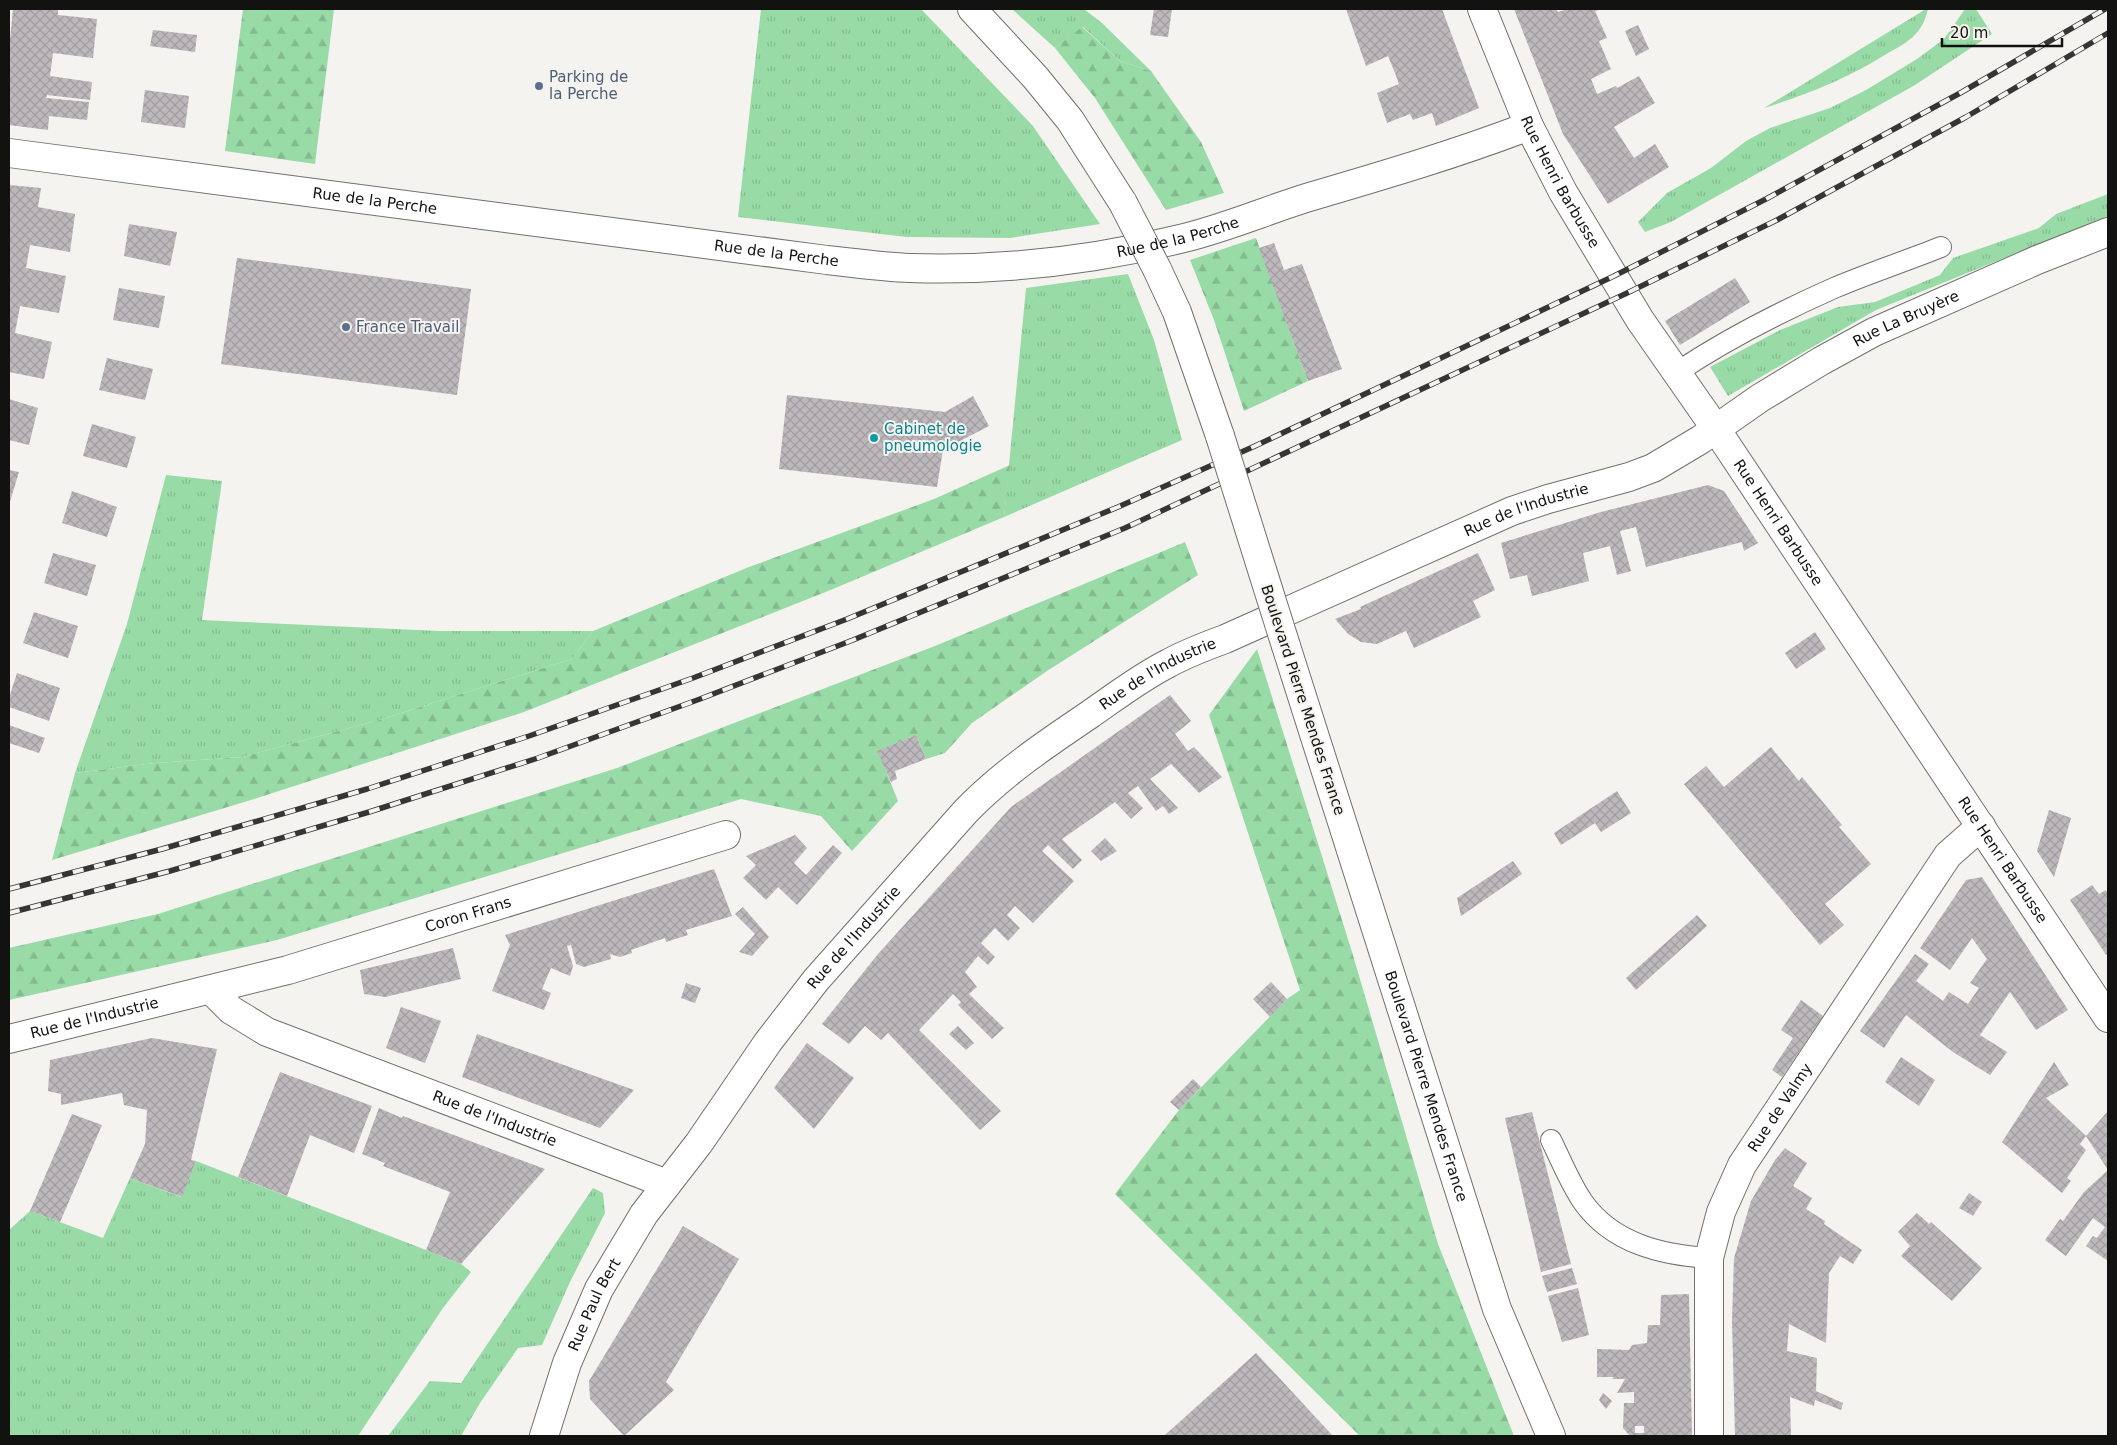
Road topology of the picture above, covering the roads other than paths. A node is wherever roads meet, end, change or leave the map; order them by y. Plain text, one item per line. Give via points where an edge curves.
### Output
1 (972, 9) edge
2 (1482, 9) edge
3 (1529, 126) junction
4 (9, 153) edge
5 (2108, 232) edge
6 (1942, 247) dead end
7 (1676, 373) junction
8 (1716, 429) junction
9 (1981, 826) junction
10 (726, 836) dead end
11 (211, 990) junction
12 (2108, 1018) edge
13 (9, 1039) edge
14 (1551, 1140) dead end
15 (667, 1184) junction
16 (1709, 1258) junction
17 (544, 1436) edge
18 (1551, 1436) edge
19 (1710, 1436) edge

1 - 18 street, Boulevard Pierre Mendes France, bridge via 1070,120 1123,203 1177,312 1220,436 1497,1309
2 - 3 street, Rue Henri Barbusse
3 - 4 street, Rue de la Perche via 1185,238 1064,260 1004,266 910,268 827,260
3 - 7 street, Rue Henri Barbusse via 1575,213
5 - 8 street, Rue La Bruyère via 1874,332 1783,384
6 - 7 lane via 1834,288 1704,354
7 - 8 street, Rue Henri Barbusse
8 - 9 street, Rue Henri Barbusse
8 - 15 street, Rue de l'Industrie via 1653,468 1512,511 1190,652 1047,743 984,793 816,980
9 - 12 street, Rue Henri Barbusse
9 - 16 street, Rue de Valmy via 1948,855 1742,1165 1721,1212
10 - 11 street, Coron Frans via 288,970
11 - 13 street, Rue de l'Industrie
11 - 15 street, Rue de l'Industrie via 231,1010 267,1032
14 - 16 lane via 1583,1202 1607,1228 1653,1250
15 - 17 street, Rue Paul Bert via 644,1214 599,1289 567,1363
16 - 19 street, Rue de Valmy

